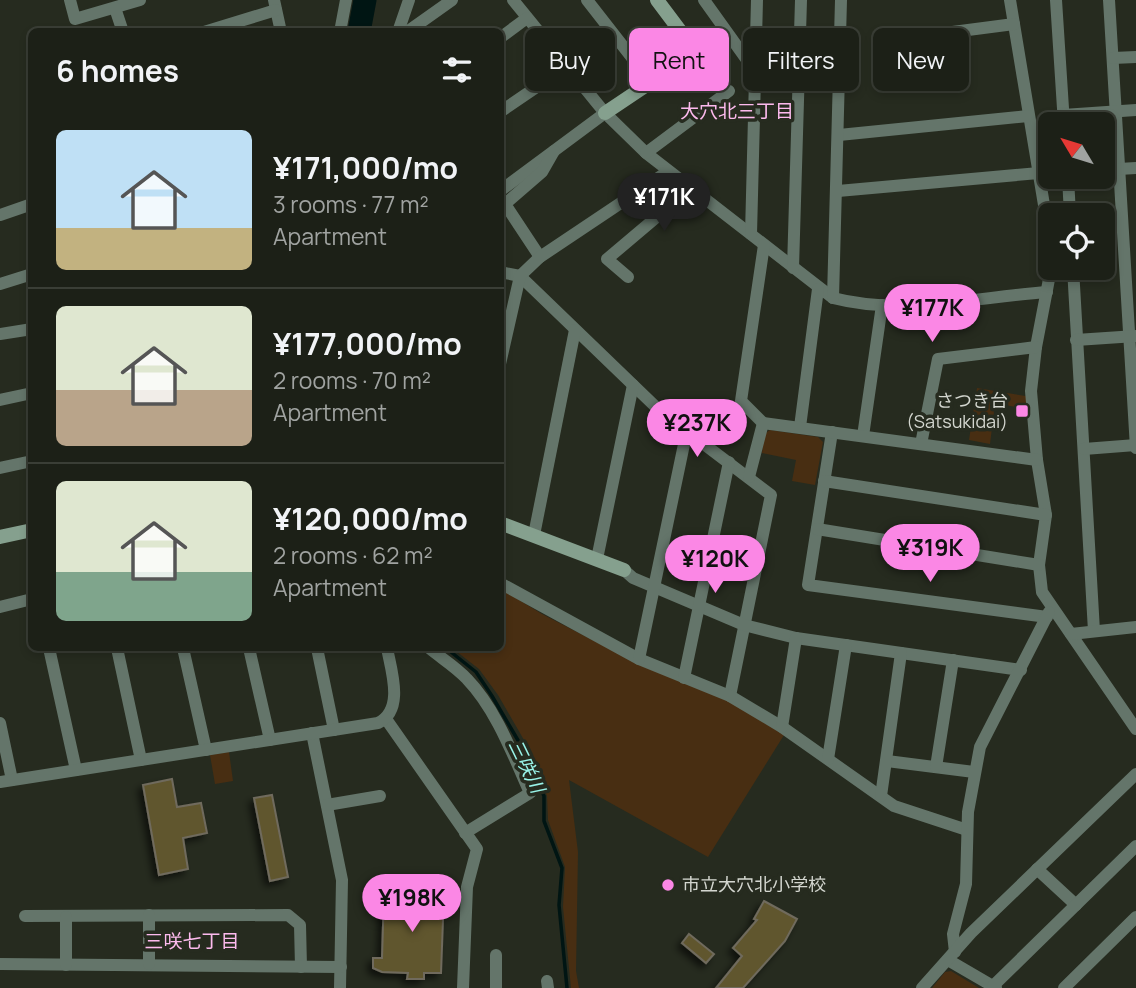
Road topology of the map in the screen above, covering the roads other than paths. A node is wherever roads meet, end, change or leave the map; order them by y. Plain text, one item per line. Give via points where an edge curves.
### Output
1 (70, 0) edge
2 (140, 0) edge
3 (346, 0) edge
4 (409, 0) edge
5 (452, 0) edge
6 (513, 0) edge
7 (587, 0) edge
8 (657, 0) edge
9 (704, 0) edge
10 (757, 0) edge
11 (801, 0) edge
12 (841, 0) edge
13 (1010, 0) edge
14 (1056, 0) edge
15 (1109, 0) edge
16 (275, 5) edge
17 (116, 8) junction
18 (527, 18) junction
19 (1014, 24) junction
20 (122, 28) edge
21 (215, 28) edge
22 (280, 28) edge
23 (341, 28) edge
24 (399, 28) edge
25 (413, 28) edge
26 (535, 28) edge
27 (678, 28) edge
28 (757, 28) edge
29 (800, 28) edge
30 (841, 28) edge
31 (969, 30) edge
32 (504, 35) edge
33 (629, 54) edge
34 (743, 54) edge
35 (1136, 57) edge
36 (1113, 58) junction
37 (531, 91) edge
38 (586, 91) edge
39 (638, 91) edge
40 (728, 91) edge
41 (756, 91) edge
42 (799, 91) edge
43 (840, 91) edge
44 (504, 109) edge
45 (1136, 110) edge
46 (1116, 111) junction
47 (1064, 112) edge
48 (1110, 112) edge
49 (605, 113) junction
50 (1028, 116) junction
51 (839, 135) junction
52 (554, 151) junction
53 (1038, 151) edge
54 (646, 153) junction
55 (1136, 168) edge
56 (1115, 169) edge
57 (1119, 169) junction
58 (667, 172) junction
59 (1038, 173) edge
60 (504, 188) edge
61 (691, 188) junction
62 (1045, 189) edge
63 (838, 191) junction
64 (28, 205) edge
65 (0, 215) edge
66 (1129, 226) edge
67 (751, 234) junction
68 (764, 245) junction
69 (540, 257) junction
70 (793, 268) junction
71 (504, 273) edge
72 (28, 275) edge
73 (520, 276) junction
74 (628, 277) dead end
75 (1074, 280) edge
76 (1131, 281) edge
77 (0, 284) edge
78 (818, 289) junction
79 (1047, 292) junction
80 (833, 298) junction
81 (882, 305) junction
82 (28, 330) edge
83 (575, 330) junction
84 (0, 334) edge
85 (1133, 336) edge
86 (1076, 340) junction
87 (504, 346) edge
88 (1036, 347) junction
89 (633, 385) junction
90 (1134, 389) edge
91 (28, 394) edge
92 (0, 400) edge
93 (763, 423) junction
94 (800, 427) junction
95 (687, 430) junction
96 (832, 432) junction
97 (863, 436) junction
98 (921, 444) junction
99 (1136, 447) edge
100 (1084, 449) junction
101 (1037, 460) junction
102 (28, 462) edge
103 (729, 462) junction
104 (0, 468) edge
105 (749, 477) junction
106 (824, 481) junction
107 (1046, 515) junction
108 (504, 524) edge
109 (817, 529) junction
110 (28, 531) edge
111 (534, 535) junction
112 (0, 537) edge
113 (597, 559) junction
114 (1039, 565) junction
115 (624, 570) joint
116 (504, 585) edge
117 (654, 587) junction
118 (28, 600) edge
119 (699, 606) junction
120 (0, 607) edge
121 (1049, 612) junction
122 (744, 625) junction
123 (1136, 627) edge
124 (1094, 631) junction
125 (1071, 635) junction
126 (796, 638) junction
127 (846, 645) junction
128 (50, 651) edge
129 (118, 651) edge
130 (185, 651) edge
131 (250, 651) edge
132 (318, 651) edge
133 (388, 651) edge
134 (433, 651) edge
135 (901, 653) junction
136 (639, 659) junction
137 (953, 660) junction
138 (1021, 670) junction
139 (684, 678) junction
140 (730, 696) junction
141 (386, 719) junction
142 (0, 723) edge
143 (782, 727) junction
144 (1136, 729) edge
145 (334, 730) junction
146 (312, 733) junction
147 (270, 740) junction
148 (206, 750) junction
149 (828, 759) junction
150 (141, 760) junction
151 (887, 761) junction
152 (936, 767) junction
153 (76, 770) junction
154 (974, 772) junction
155 (1136, 774) edge
156 (6, 781) edge
157 (380, 796) dead end
158 (881, 796) junction
159 (327, 805) junction
160 (967, 830) junction
161 (466, 833) junction
162 (1136, 846) edge
163 (1037, 869) junction
164 (1076, 905) junction
165 (149, 915) junction
166 (25, 916) dead end
167 (66, 917) junction
168 (1136, 917) edge
169 (496, 956) dead end
170 (951, 956) junction
171 (0, 964) edge
172 (149, 964) junction
173 (66, 965) junction
174 (301, 967) junction
175 (341, 967) junction
176 (994, 987) edge
177 (340, 988) edge
178 (463, 988) edge
179 (496, 988) edge
180 (922, 988) edge
181 (1064, 988) edge

1 - 17 street via 75,19
2 - 17 street
3 - 23 street
4 - 24 street
5 - 25 street
6 - 18 street
7 - 33 street
8 - 27 street
9 - 34 street
10 - 28 street
11 - 29 street
12 - 30 street
13 - 19 street
14 - 47 street
15 - 36 street
16 - 21 street
16 - 22 street
17 - 20 street
18 - 26 street
18 - 32 street
19 - 31 street
19 - 50 street
35 - 36 street
36 - 46 street
37 - 44 street
38 - 49 street
39 - 49 street
40 - 54 street
41 - 67 street
42 - 70 street
43 - 51 street
45 - 46 street
46 - 48 street
46 - 57 street
49 - 52 street
49 - 54 street
50 - 51 street
50 - 53 street
51 - 63 street
52 - 60 street
52 - 69 street via 542,172 505,204
54 - 58 street
55 - 57 street
56 - 57 street
57 - 66 street
58 - 61 street
58 - 69 street
59 - 63 street
61 - 67 street
61 - 74 street via 607,259
62 - 79 street
63 - 80 street
64 - 65 street
66 - 76 street
67 - 68 street
68 - 70 street
68 - 93 street via 741,401
69 - 73 street
70 - 78 street
71 - 73 street
72 - 77 street
73 - 83 street
73 - 87 street
75 - 86 street
76 - 85 street
78 - 80 street
78 - 94 street
79 - 81 street
79 - 88 street
80 - 81 street
81 - 97 street
82 - 84 street
83 - 89 street
83 - 111 street
85 - 86 street
85 - 90 street
86 - 100 street
88 - 98 street via 938,359
88 - 101 street via 1031,391
89 - 95 street
89 - 113 street
90 - 99 street
91 - 92 street
93 - 94 street
93 - 105 street
94 - 96 street
95 - 103 street
95 - 117 street
96 - 97 street
96 - 106 street
97 - 98 street
98 - 101 street
99 - 100 street
100 - 124 street
101 - 107 street
102 - 104 street
103 - 105 street
103 - 119 street
105 - 122 street via 771,495
106 - 107 street
106 - 109 street
107 - 114 street
108 - 111 street
109 - 114 street
109 - 121 street via 808,585
110 - 112 street
111 - 113 street
113 - 115 street
114 - 121 street
115 - 117 street
116 - 136 street
117 - 119 street
117 - 136 street
118 - 120 street
119 - 122 street
119 - 139 street
121 - 125 street
121 - 138 street
122 - 126 street
122 - 140 street
123 - 124 street
124 - 125 street
125 - 144 street
126 - 127 street
126 - 143 street
127 - 135 street
127 - 149 street
128 - 153 street
129 - 150 street
130 - 148 street
131 - 147 street
132 - 145 street
133 - 141 street via 395,689
134 - 161 street via 467,679 483,701 530,793
135 - 137 street
135 - 151 street
136 - 139 street
137 - 138 street
137 - 152 street
138 - 154 street via 980,747
139 - 140 street
140 - 143 street
141 - 145 street
141 - 161 street
142 - 156 street
143 - 149 street
145 - 146 street
146 - 147 street
146 - 159 street
147 - 148 street
148 - 150 street
149 - 158 street
150 - 153 street
151 - 152 street
151 - 158 street
152 - 154 street
153 - 156 street
154 - 160 street
155 - 163 street
157 - 159 street
158 - 160 street via 894,806
159 - 175 street via 342,880
160 - 170 street via 966,884
161 - 178 street via 477,849 467,887
162 - 164 street
163 - 164 street
163 - 170 street
164 - 176 street
165 - 167 street
165 - 172 street
165 - 174 street via 288,915 300,925
166 - 167 street
167 - 173 street
168 - 181 street
169 - 179 street
170 - 176 street
170 - 180 street
171 - 173 street
172 - 173 street
172 - 174 street
174 - 175 street
175 - 177 street

